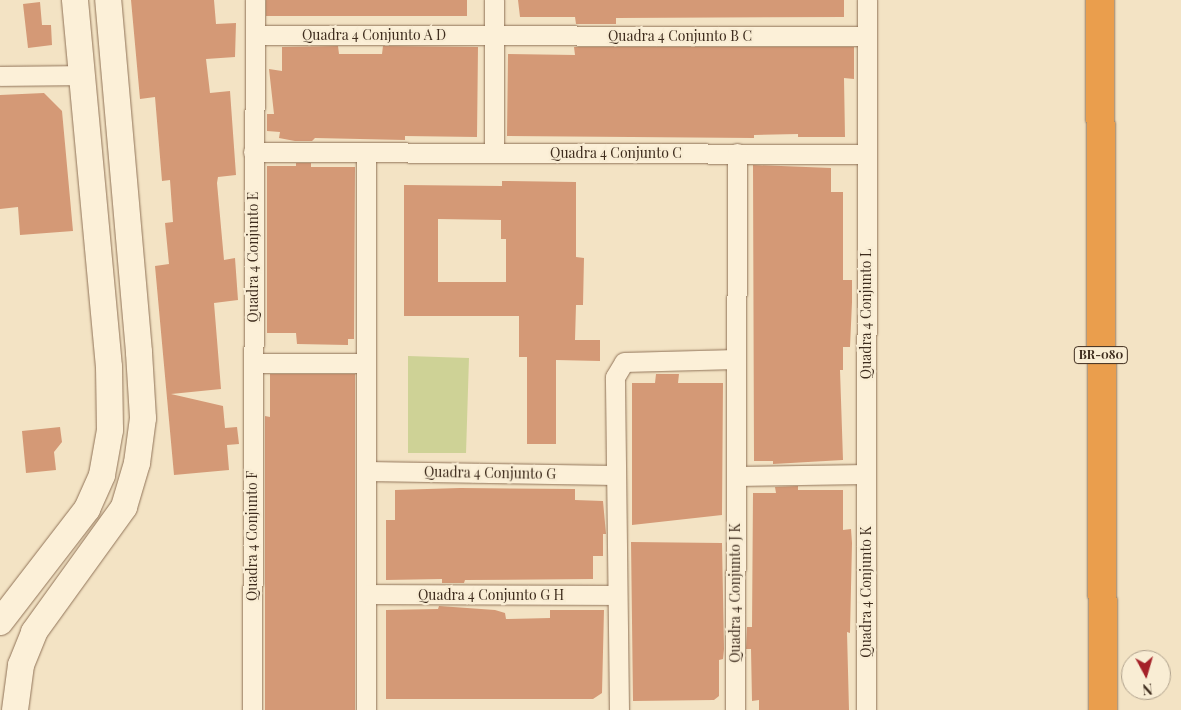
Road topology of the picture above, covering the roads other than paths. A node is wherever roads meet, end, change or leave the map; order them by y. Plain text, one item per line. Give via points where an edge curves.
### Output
1 (75, 0) edge
2 (108, 0) edge
3 (255, 0) edge
4 (494, 0) edge
5 (867, 0) edge
6 (1100, 0) edge
7 (255, 35) junction
8 (494, 35) junction
9 (867, 36) junction
10 (82, 75) junction
11 (0, 76) edge
12 (253, 152) junction
13 (366, 152) junction
14 (494, 153) junction
15 (737, 153) junction
16 (867, 154) junction
17 (122, 161) junction
18 (90, 164) junction
19 (95, 210) junction
20 (127, 212) junction
21 (736, 359) junction
22 (253, 363) junction
23 (366, 363) junction
24 (366, 471) junction
25 (866, 474) junction
26 (614, 475) junction
27 (736, 476) junction
28 (366, 594) junction
29 (617, 595) junction
30 (0, 622) edge
31 (16, 710) edge
32 (252, 710) edge
33 (366, 710) edge
34 (619, 710) edge
35 (735, 710) edge
36 (866, 710) edge
37 (1103, 710) edge

1 - 10 street
2 - 17 street
3 - 7 street, Quadra 4 Conjunto E
4 - 8 street
5 - 9 street
6 - 37 highway, BR-080
7 - 8 street, Quadra 4 Conjunto A D
7 - 12 street, Quadra 4 Conjunto E
8 - 9 street, Quadra 4 Conjunto B C
8 - 14 street
9 - 16 street
10 - 11 street
10 - 18 street
12 - 13 street, Quadra 4 Conjunto C
12 - 22 street, Quadra 4 Conjunto E
13 - 14 street, Quadra 4 Conjunto C
13 - 23 street
14 - 15 street, Quadra 4 Conjunto C
15 - 16 street, Quadra 4 Conjunto C
15 - 21 street
16 - 25 street, Quadra 4 Conjunto L
17 - 18 street via 117,170 104,173
17 - 20 street
18 - 19 street
19 - 20 street via 102,200 117,198
19 - 30 street via 109,376 110,430 102,474 86,509
20 - 31 street via 142,418 137,463 124,507 34,632 21,665
21 - 26 street via 624,362 615,377
21 - 27 street, Quadra 4 Conjunto J K
22 - 23 street
22 - 32 street, Quadra 4 Conjunto F
23 - 24 street
24 - 26 street, Quadra 4 Conjunto G
24 - 28 street
25 - 27 street
25 - 36 street, Quadra 4 Conjunto K
26 - 29 street
27 - 35 street, Quadra 4 Conjunto J K
28 - 29 street, Quadra 4 Conjunto G H
28 - 33 street
29 - 34 street

